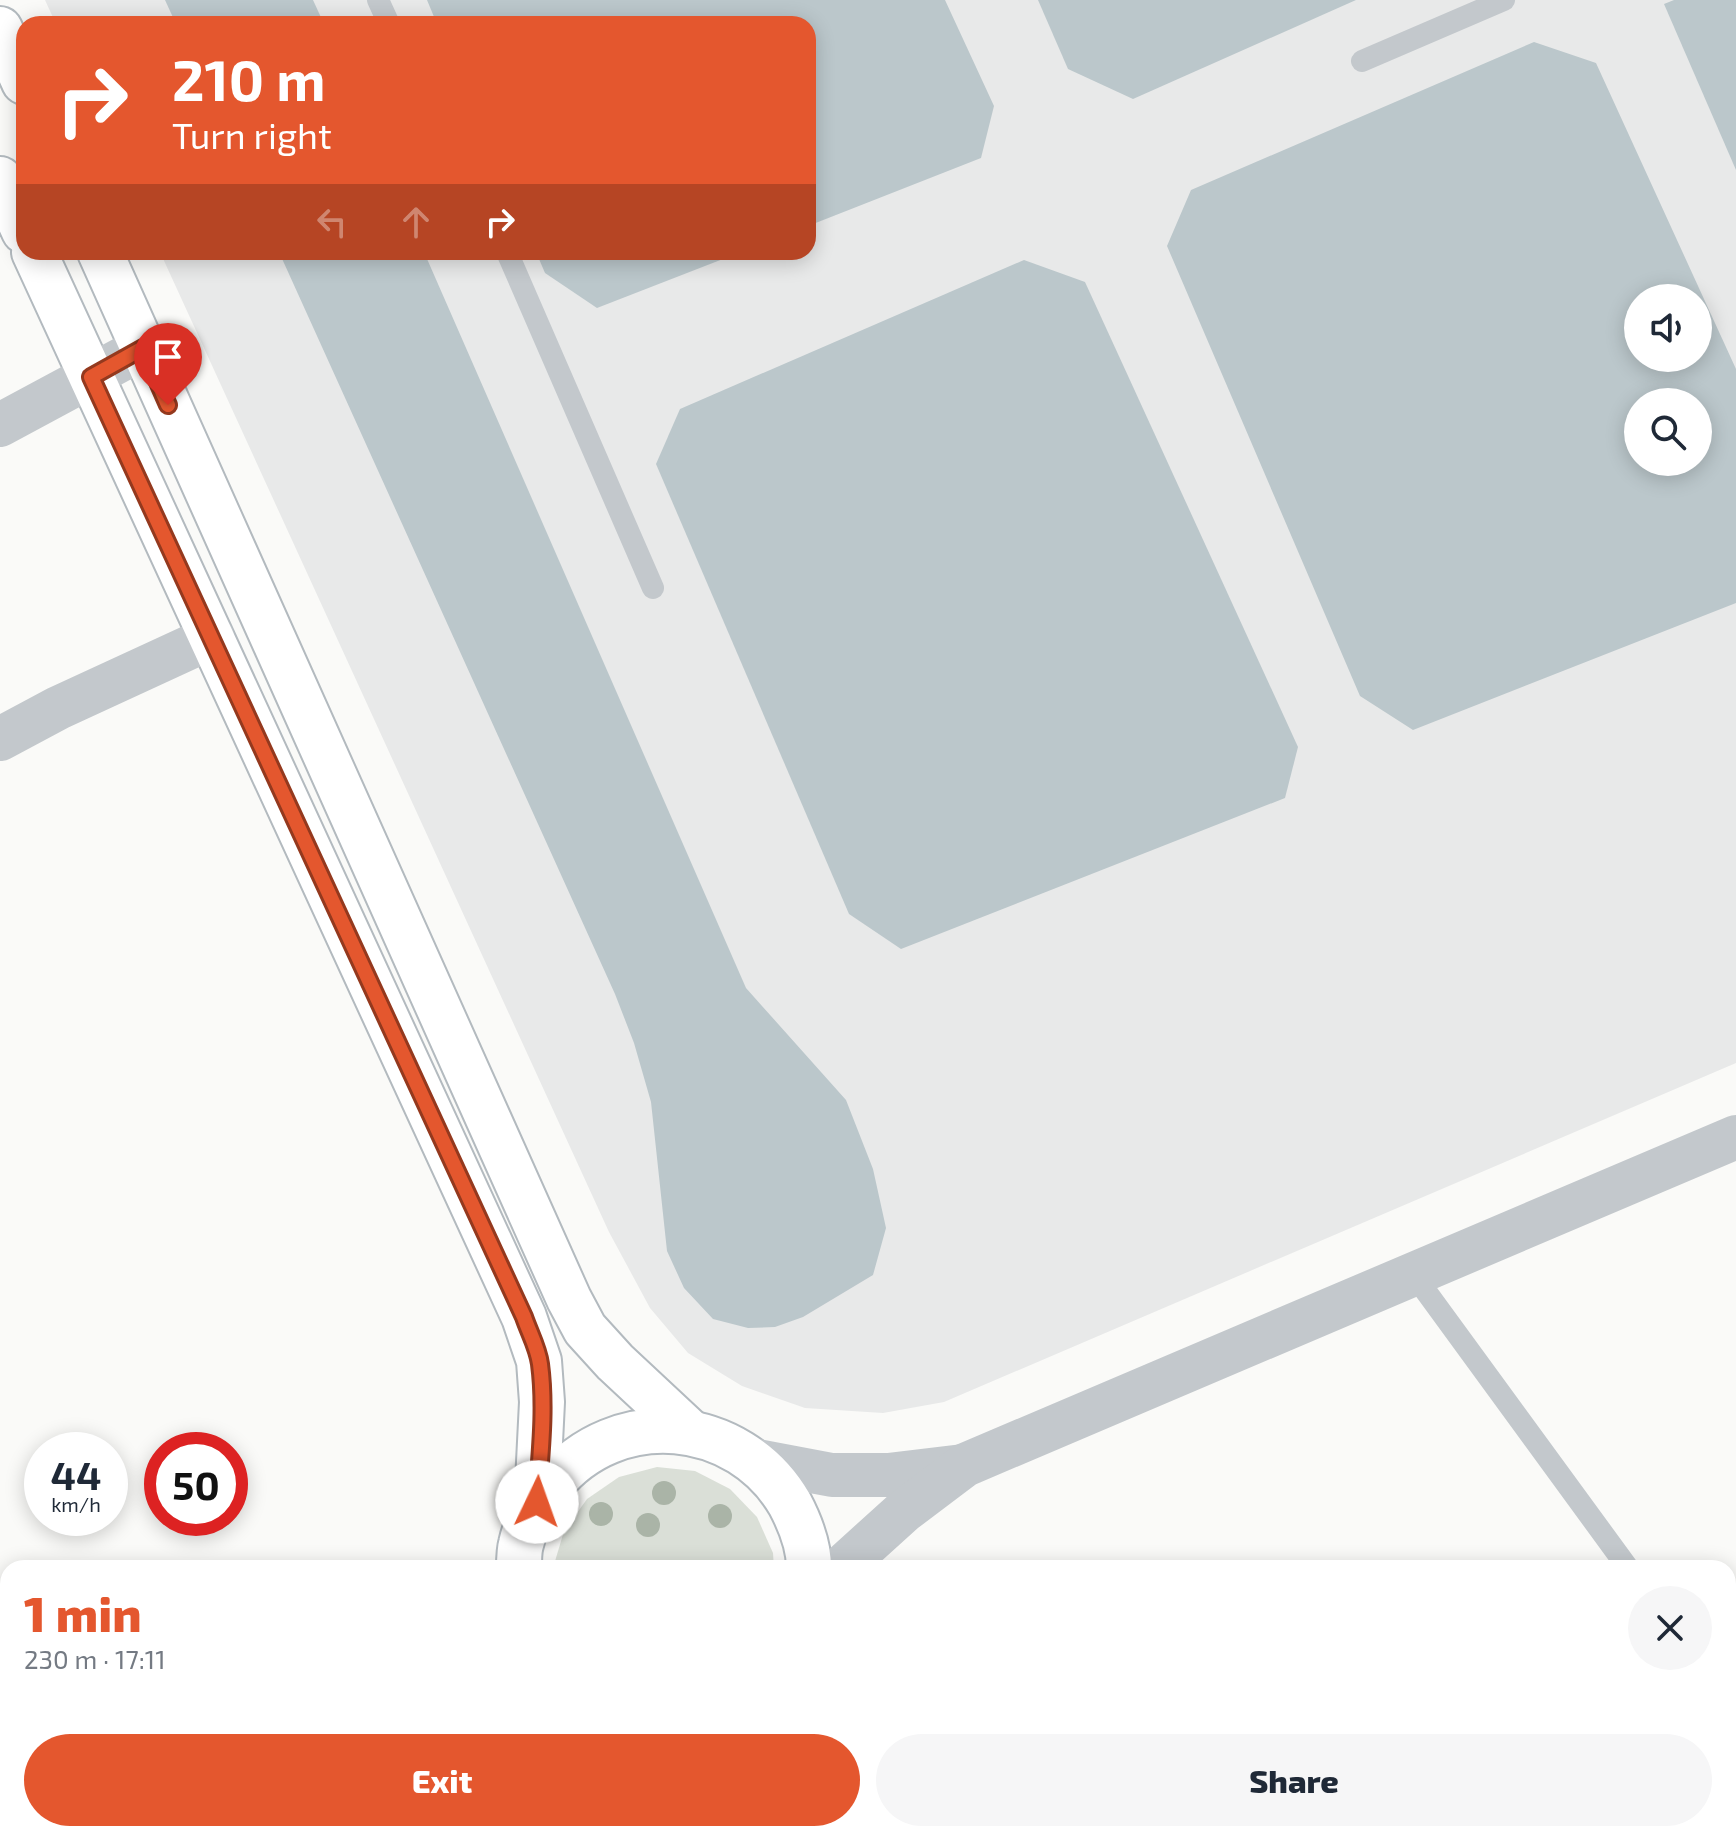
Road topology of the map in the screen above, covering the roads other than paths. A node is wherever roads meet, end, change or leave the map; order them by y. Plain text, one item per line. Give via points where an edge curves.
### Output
1 (1504, 0) edge
2 (0, 29) edge
3 (1362, 61) dead end
4 (16, 64) edge
5 (0, 179) edge
6 (16, 214) edge
7 (38, 260) edge
8 (104, 260) edge
9 (510, 260) edge
10 (143, 348) junction
11 (91, 377) junction
12 (0, 425) edge
13 (653, 588) dead end
14 (212, 637) junction
15 (0, 739) edge
16 (1736, 1137) edge
17 (1414, 1275) junction
18 (690, 1432) junction
19 (752, 1460) junction
20 (965, 1465) junction
21 (537, 1502) junction
22 (517, 1560) edge
23 (809, 1560) edge
24 (850, 1560) edge
25 (1619, 1560) edge

1 - 3 lane
2 - 4 main road
5 - 6 main road
7 - 11 main road
8 - 10 main road
9 - 13 lane
10 - 11 street
10 - 18 main road via 569,1299 585,1329 615,1362
11 - 12 street
11 - 14 main road
14 - 15 street
14 - 21 main road via 524,1317 539,1361 542,1402
16 - 17 street
17 - 20 street
17 - 25 lane
18 - 19 main road via 723,1442
18 - 21 main road via 646,1431 603,1443 565,1468
19 - 20 street via 832,1475 888,1475
19 - 23 main road via 780,1487 800,1522
20 - 24 street
21 - 22 main road

